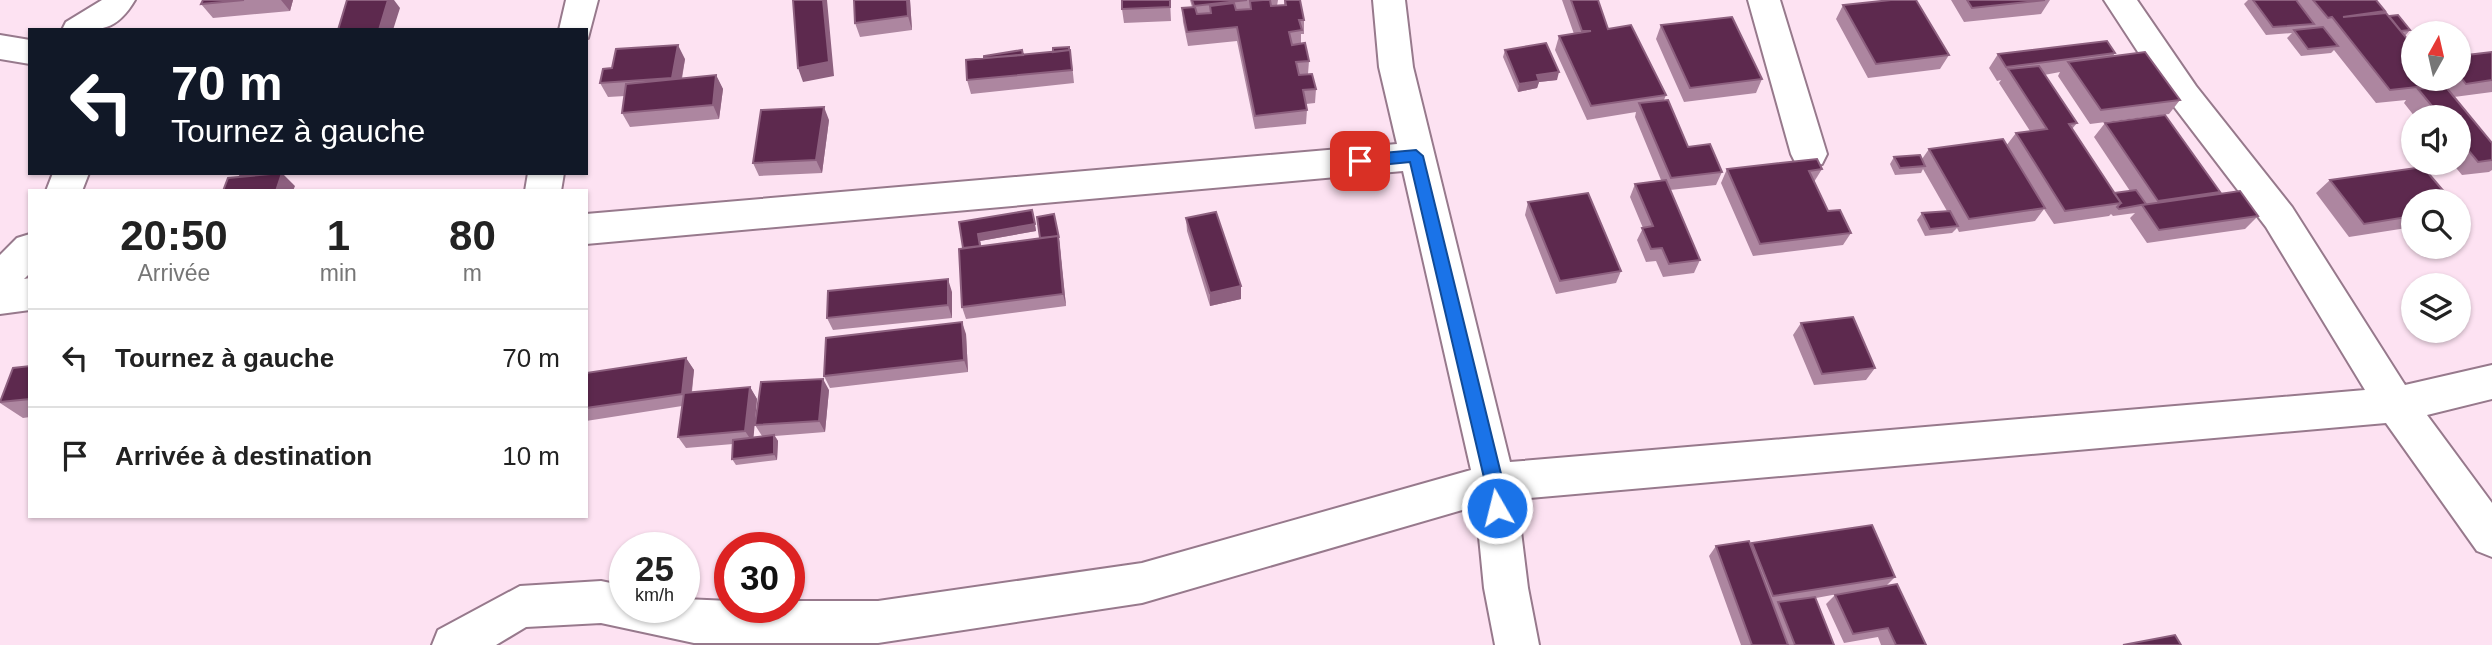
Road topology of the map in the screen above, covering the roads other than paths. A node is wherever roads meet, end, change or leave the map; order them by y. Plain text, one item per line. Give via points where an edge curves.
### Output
1 (119, 0) edge
2 (582, 0) edge
3 (1389, 0) edge
4 (1764, 0) edge
5 (2120, 0) edge
6 (81, 28) edge
7 (576, 28) edge
8 (0, 47) edge
9 (28, 52) edge
10 (1809, 154) dead end
11 (1416, 156) junction
12 (588, 229) edge
13 (28, 251) edge
14 (0, 279) edge
15 (28, 294) edge
16 (0, 298) edge
17 (2492, 382) edge
18 (2396, 405) junction
19 (1494, 482) junction
20 (2492, 537) edge
21 (609, 604) edge
22 (700, 622) edge
23 (454, 645) edge
24 (1517, 645) edge

1 - 6 street via 112,10
2 - 7 street
3 - 11 street via 1396,67
4 - 10 street
5 - 18 street via 2184,95 2279,217
8 - 9 street
11 - 12 street
11 - 19 street
13 - 14 street
15 - 16 street
17 - 18 street
18 - 19 street
18 - 20 street
19 - 22 street via 1142,583 878,622
19 - 24 street
21 - 23 street via 520,607

